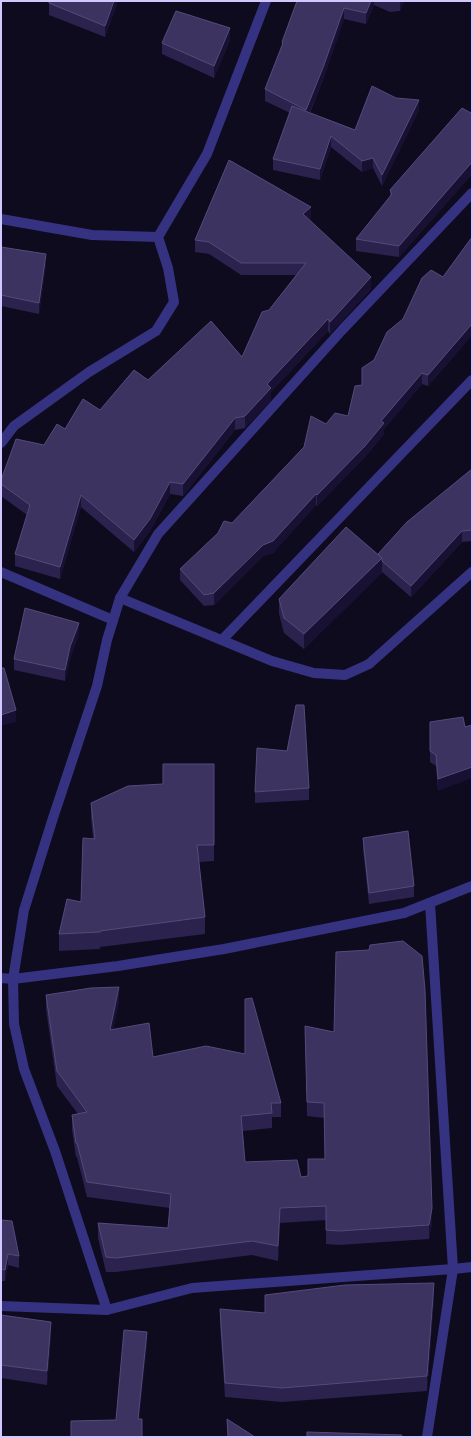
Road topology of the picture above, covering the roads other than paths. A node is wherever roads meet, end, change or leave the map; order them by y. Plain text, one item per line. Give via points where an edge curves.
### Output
1 (266, 1) edge
2 (472, 193) edge
3 (1, 219) edge
4 (158, 237) junction
5 (472, 380) edge
6 (1, 443) edge
7 (1, 572) edge
8 (472, 572) edge
9 (120, 598) junction
10 (114, 620) junction
11 (222, 640) junction
12 (472, 886) edge
13 (430, 903) junction
14 (1, 978) edge
15 (13, 979) junction
16 (472, 1267) edge
17 (453, 1269) junction
18 (1, 1306) edge
19 (107, 1310) junction
20 (427, 1437) edge

1 - 4 street via 207,154
2 - 9 street via 343,329 158,534
3 - 4 street via 92,235
4 - 6 street via 168,268 174,302 156,331 89,372 33,412 14,426
5 - 11 street
7 - 10 street
8 - 11 street via 369,664 345,674 314,673 272,661
9 - 10 street
9 - 11 street
10 - 15 street via 107,640 98,686 24,910
12 - 13 street
13 - 15 street via 404,914 224,949
13 - 17 street
14 - 15 street
15 - 19 street via 14,1024 24,1069 55,1150
16 - 17 street
17 - 19 street via 192,1288
17 - 20 street
18 - 19 street

